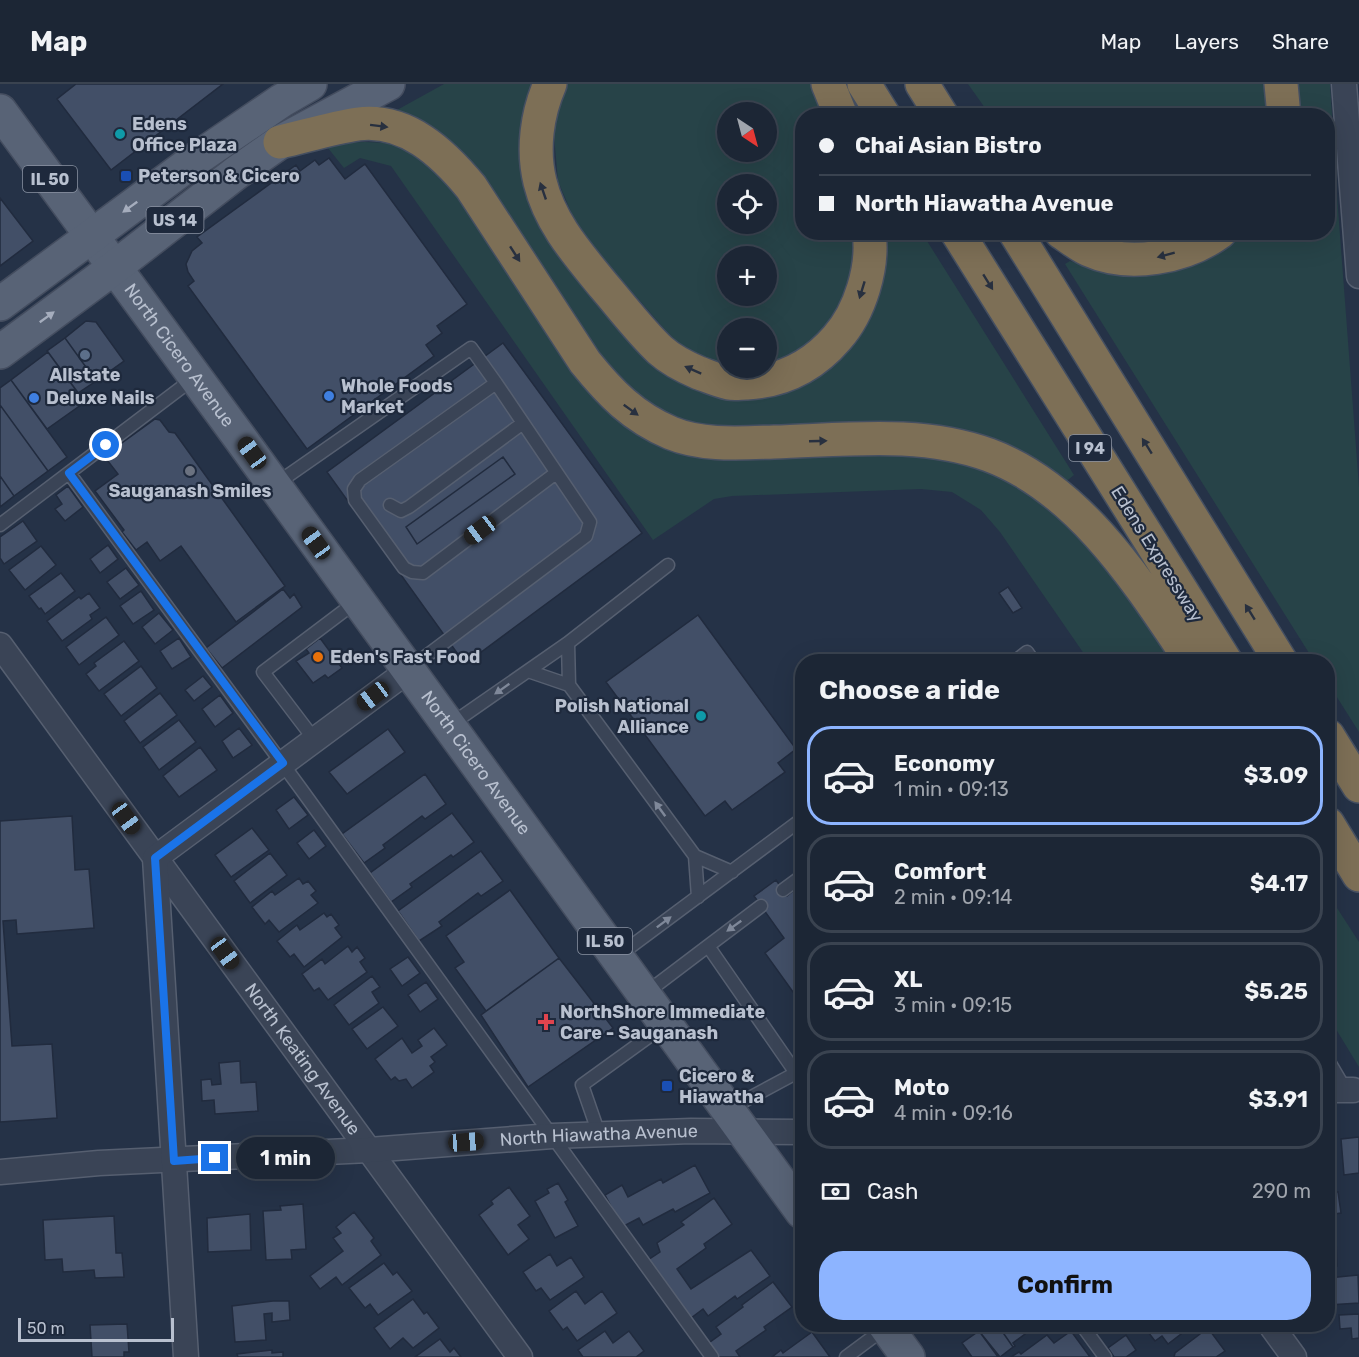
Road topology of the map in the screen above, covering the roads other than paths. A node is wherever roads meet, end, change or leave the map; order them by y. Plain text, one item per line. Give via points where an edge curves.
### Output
1 (310, 84) edge
2 (388, 84) edge
3 (549, 84) edge
4 (828, 84) edge
5 (864, 84) edge
6 (922, 84) edge
7 (1281, 84) edge
8 (1344, 84) edge
9 (838, 108) edge
10 (879, 108) edge
11 (937, 108) edge
12 (1283, 108) edge
13 (3, 120) edge
14 (280, 142) junction
15 (92, 235) junction
16 (870, 240) edge
17 (962, 240) edge
18 (1020, 240) edge
19 (1074, 240) edge
20 (1210, 240) edge
21 (115, 267) junction
22 (1359, 276) edge
23 (0, 304) edge
24 (0, 352) edge
25 (195, 377) junction
26 (496, 383) junction
27 (523, 423) junction
28 (69, 473) junction
29 (556, 473) junction
30 (275, 485) junction
31 (390, 505) dead end
32 (0, 525) edge
33 (668, 565) dead end
34 (358, 600) junction
35 (568, 643) junction
36 (0, 645) edge
37 (1187, 654) edge
38 (1221, 654) edge
39 (1276, 654) edge
40 (409, 670) junction
41 (528, 671) junction
42 (569, 685) junction
43 (449, 726) junction
44 (314, 739) junction
45 (1335, 747) edge
46 (283, 763) junction
47 (1359, 786) edge
48 (795, 824) edge
49 (1335, 836) edge
50 (695, 856) junction
51 (155, 858) junction
52 (732, 872) junction
53 (1359, 875) edge
54 (795, 881) edge
55 (783, 890) dead end
56 (698, 897) junction
57 (761, 906) dead end
58 (708, 946) junction
59 (617, 957) junction
60 (644, 994) junction
61 (666, 1024) junction
62 (795, 1066) edge
63 (1335, 1074) edge
64 (795, 1077) edge
65 (1342, 1089) edge
66 (736, 1121) junction
67 (795, 1131) edge
68 (598, 1134) junction
69 (552, 1136) junction
70 (369, 1150) junction
71 (174, 1161) junction
72 (0, 1172) edge
73 (795, 1202) edge
74 (877, 1332) edge
75 (889, 1332) edge
76 (1087, 1332) edge
77 (1276, 1332) edge
78 (186, 1357) edge
79 (520, 1357) edge
80 (712, 1357) edge
81 (846, 1357) edge
82 (908, 1357) edge
83 (1105, 1357) edge
84 (1294, 1357) edge

1 -> 15 main road, US 14 via 203,154
2 - 14 main road, US 14
16 -> 3 highway via 867,272 847,327 806,367 782,377 730,384 685,367 641,330 567,240 550,212 536,156 537,129
4 - 9 highway
5 - 10 highway
6 - 11 highway
7 - 12 highway
8 - 22 street
13 - 15 main road, North Cicero Avenue / IL 50
14 - 21 main road, US 14
14 -> 37 highway via 359,124 410,133 431,145 471,187 604,386 645,420 673,434 732,444 893,438 927,441 982,453 1019,469 1081,515 1136,578
15 - 21 main road, North Cicero Avenue / IL 50
15 - 23 main road, US 14
17 -> 38 highway, Edens Expressway / I 94
39 -> 18 highway, I 94
20 -> 19 highway via 1147,260 1118,258 1090,250
24 -> 21 main road, US 14
21 - 25 main road, North Cicero Avenue / IL 50
25 - 28 lane
25 - 30 main road, North Cicero Avenue / IL 50
26 - 27 lane
26 - 29 lane via 360,480 354,489 355,500 404,568 423,573
26 - 30 lane via 471,348
27 - 29 lane
27 - 31 lane via 409,507 401,511
28 - 32 lane
28 - 46 lane
29 - 40 lane via 590,522 586,536
30 - 34 main road, North Cicero Avenue / IL 50
33 - 35 lane
34 - 40 main road, North Cicero Avenue / IL 50
34 - 44 lane via 263,672
35 - 41 lane
35 - 42 lane
36 - 51 street, North Keating Avenue
40 - 43 main road, North Cicero Avenue / IL 50
40 - 44 street
41 - 42 lane
41 -> 43 lane
50 -> 42 lane
43 - 59 main road, North Cicero Avenue / IL 50
44 - 46 street
45 - 47 highway
46 - 51 street
46 - 69 lane
48 - 52 lane
49 - 53 highway
50 - 52 lane
50 - 56 lane
51 - 70 street, North Keating Avenue
51 - 71 street
52 - 56 lane
54 - 55 lane
59 -> 56 lane
57 -> 58 lane
58 - 60 lane
58 - 62 lane
59 - 60 main road, North Cicero Avenue / IL 50
60 - 61 main road, North Cicero Avenue / IL 50
61 - 66 main road, North Cicero Avenue / IL 50
61 - 68 lane via 582,1085
63 - 65 lane
64 - 66 lane
66 - 67 street, North Hiawatha Avenue
66 - 68 street, North Hiawatha Avenue via 692,1131
66 - 73 main road, North Cicero Avenue / IL 50
68 - 69 street, North Hiawatha Avenue
69 - 70 street, North Hiawatha Avenue
69 - 80 lane
70 - 71 street, North Hiawatha Avenue
70 - 79 street, North Keating Avenue
71 - 72 street, North Hiawatha Avenue
71 - 78 street
74 - 81 lane
75 - 82 main road
76 - 83 lane
77 - 84 street

